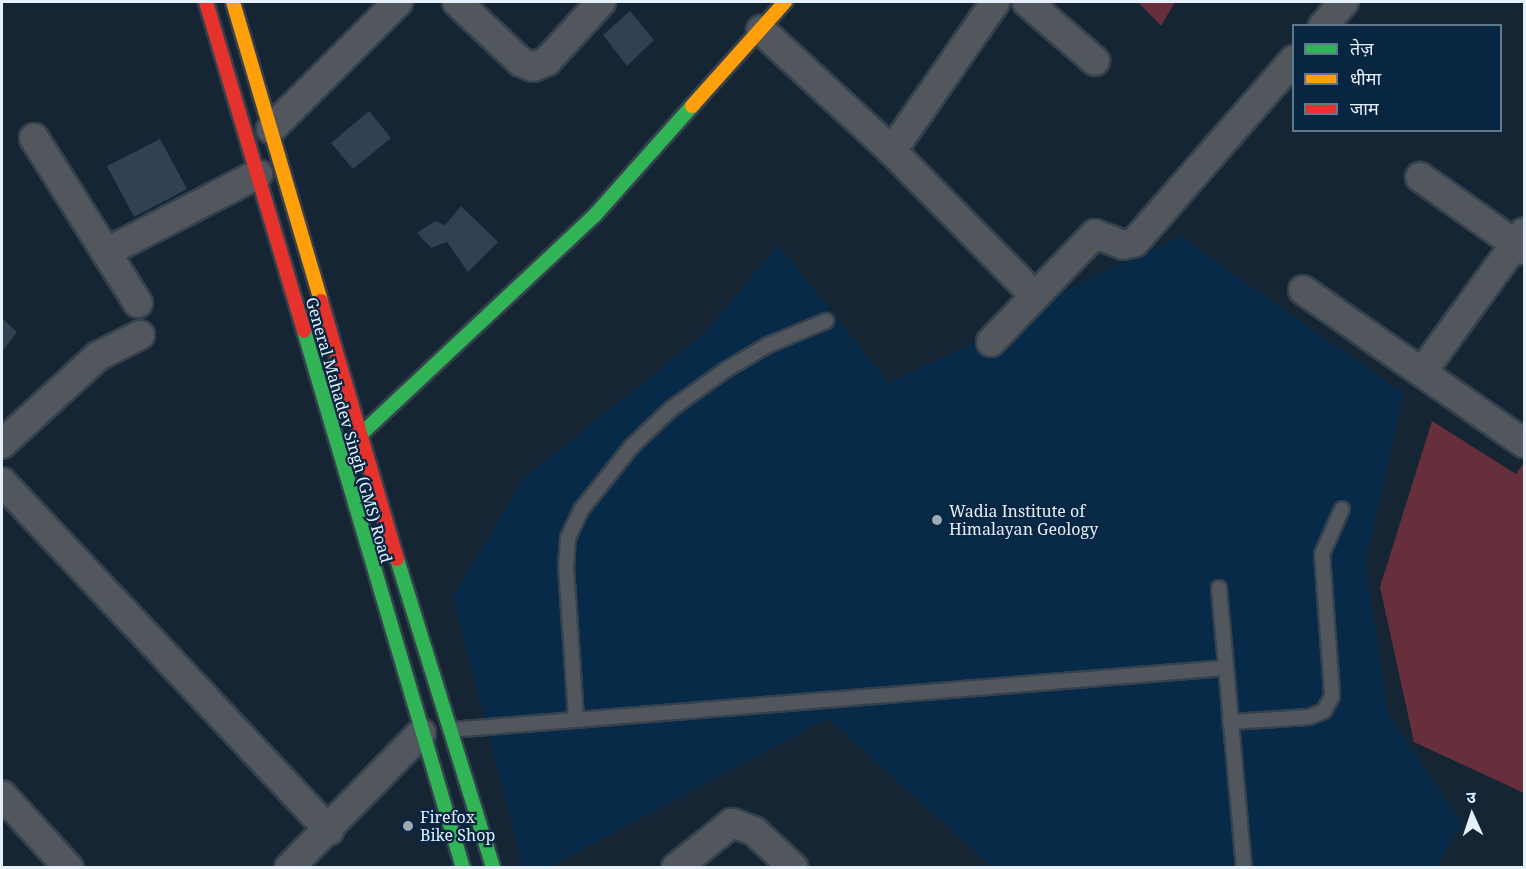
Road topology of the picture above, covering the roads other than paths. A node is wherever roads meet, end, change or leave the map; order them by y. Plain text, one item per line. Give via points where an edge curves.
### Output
1 (206, 2) edge
2 (233, 2) edge
3 (398, 2) edge
4 (457, 2) edge
5 (601, 2) edge
6 (785, 2) edge
7 (995, 2) edge
8 (1027, 2) edge
9 (1344, 2) edge
10 (1325, 24) edge
11 (761, 30) junction
12 (1095, 61) dead end
13 (1292, 61) edge
14 (271, 129) junction
15 (34, 138) dead end
16 (892, 151) junction
17 (258, 174) junction
18 (1420, 177) dead end
19 (1521, 242) edge
20 (107, 252) junction
21 (1304, 290) dead end
22 (1035, 296) junction
23 (138, 303) dead end
24 (826, 321) dead end
25 (140, 335) dead end
26 (991, 342) dead end
27 (1422, 372) junction
28 (361, 434) junction
29 (1524, 443) edge
30 (2, 444) edge
31 (2, 483) edge
32 (1342, 509) dead end
33 (1219, 588) dead end
34 (1226, 668) junction
35 (576, 717) junction
36 (1230, 722) junction
37 (450, 730) junction
38 (421, 733) junction
39 (2, 795) edge
40 (329, 830) junction
41 (69, 867) edge
42 (290, 867) edge
43 (463, 867) edge
44 (493, 867) edge
45 (676, 867) edge
46 (794, 867) edge
47 (1244, 867) edge

1 - 17 street, General Mahadev Singh (GMS) Road
2 - 14 street
3 - 14 street
4 - 5 street via 521,62 533,67 547,61
6 - 11 street
7 - 16 street
8 - 12 street
9 - 10 street
11 - 16 street
11 - 28 street via 595,215
13 - 22 street via 1135,243 1123,245 1095,234
14 - 28 street
15 - 20 street
16 - 22 street
17 - 20 street
17 - 38 street, General Mahadev Singh (GMS) Road
18 - 19 street
19 - 27 street
20 - 23 street
21 - 27 street
22 - 26 street
24 - 35 lane via 768,345 724,370 671,409 632,446 581,510 568,538 566,567
25 - 30 street via 98,356
27 - 29 street
28 - 37 street
31 - 40 street
32 - 36 lane via 1322,554 1332,696 1324,711 1309,717
33 - 34 lane
34 - 35 lane
34 - 36 lane
35 - 37 lane
36 - 47 lane
37 - 44 street
38 - 40 street
38 - 43 street, General Mahadev Singh (GMS) Road
39 - 41 street
40 - 42 street
45 - 46 street via 732,823 754,831

